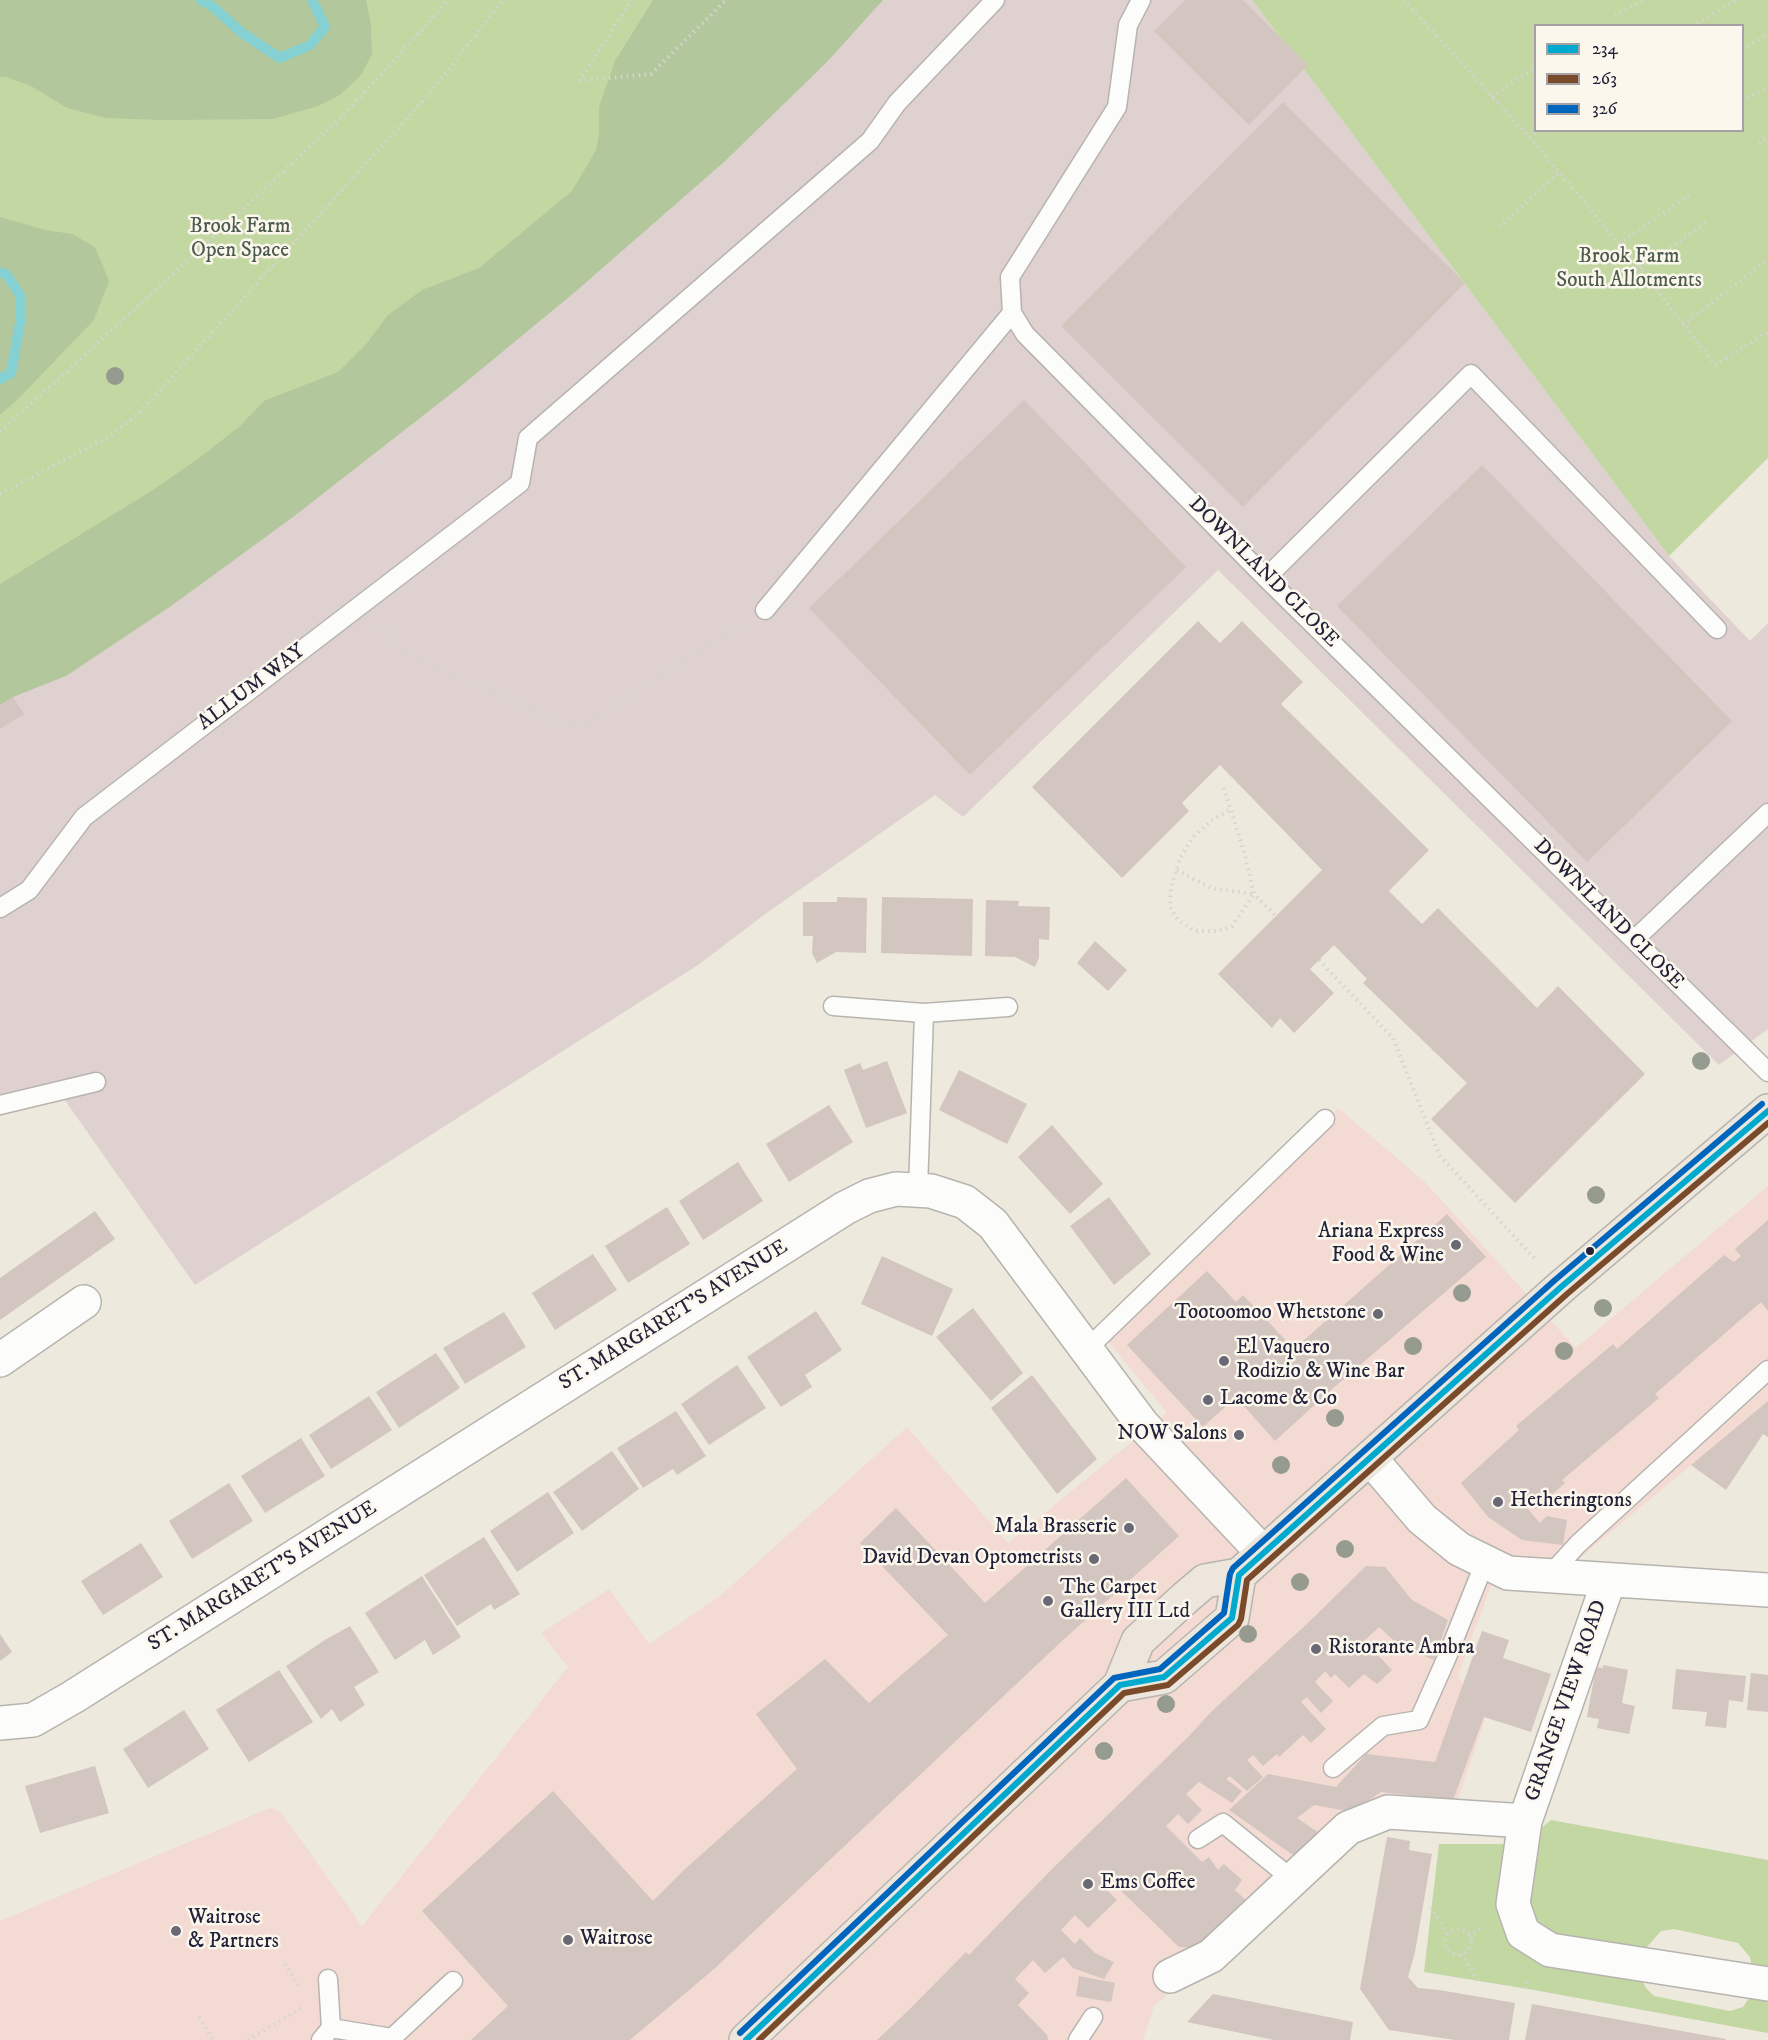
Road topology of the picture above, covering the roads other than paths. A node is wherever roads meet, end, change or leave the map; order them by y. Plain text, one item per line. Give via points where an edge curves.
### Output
1 (995, 0) edge
2 (1141, 0) edge
3 (1012, 313) junction
4 (1266, 578) junction
5 (765, 610) road end
6 (1717, 628) dead end
7 (1768, 813) edge
8 (0, 908) edge
9 (1634, 940) junction
10 (833, 1006) dead end
11 (1008, 1006) dead end
12 (924, 1013) junction
13 (1768, 1072) edge
14 (96, 1082) dead end
15 (0, 1105) edge
16 (1768, 1111) edge
17 (1325, 1119) dead end
18 (918, 1190) junction
19 (84, 1302) dead end
20 (1086, 1350) junction
21 (0, 1360) edge
22 (1768, 1370) edge
23 (1370, 1458) junction
24 (1485, 1562) junction
25 (1251, 1564) junction
26 (1548, 1577) junction
27 (1609, 1580) junction
28 (1768, 1590) edge
29 (1120, 1685) junction
30 (0, 1723) edge
31 (1333, 1768) dead end
32 (1525, 1821) junction
33 (1198, 1839) dead end
34 (1293, 1880) junction
35 (1170, 1976) dead end
36 (328, 1979) dead end
37 (453, 1981) dead end
38 (1768, 1984) edge
39 (1093, 2017) dead end
40 (326, 2034) edge
41 (749, 2039) edge
42 (1078, 2040) edge

1 - 8 lane, ALLUM WAY via 897,103 870,141 528,438 520,483 84,817 29,890
2 - 3 lane via 1128,25 1117,107 1010,277
3 - 4 lane, DOWNLAND CLOSE via 1025,334
3 - 5 lane
4 - 6 lane via 1471,374
4 - 9 lane, DOWNLAND CLOSE
7 - 9 lane
9 - 13 lane, DOWNLAND CLOSE
10 - 12 lane
11 - 12 lane
12 - 18 lane
14 - 15 lane
16 - 23 main road
17 - 20 lane
18 - 20 street, ST. MARGARET'S AVENUE via 964,1202 993,1224
18 - 30 street, ST. MARGARET'S AVENUE via 896,1189 845,1208 73,1697 33,1720
19 - 21 street
20 - 25 street, ST. MARGARET'S AVENUE
22 - 26 lane via 1578,1544
23 - 24 street via 1422,1519 1459,1549
23 - 25 main road
24 - 26 street via 1508,1573
24 - 31 lane via 1419,1720 1383,1726
25 - 29 main road via 1205,1581 1138,1641
25 - 29 main road via 1232,1618 1164,1677
26 - 27 street
27 - 28 street
27 - 32 street, GRANGE VIEW ROAD
29 - 41 main road
32 - 34 street, GRANGE VIEW ROAD via 1388,1812 1348,1828
32 - 38 street, GRANGE VIEW ROAD via 1513,1904 1523,1933 1550,1950
33 - 34 lane via 1223,1823
34 - 35 street, GRANGE VIEW ROAD via 1211,1956
36 - 40 lane
37 - 40 lane via 392,2038
39 - 42 lane

